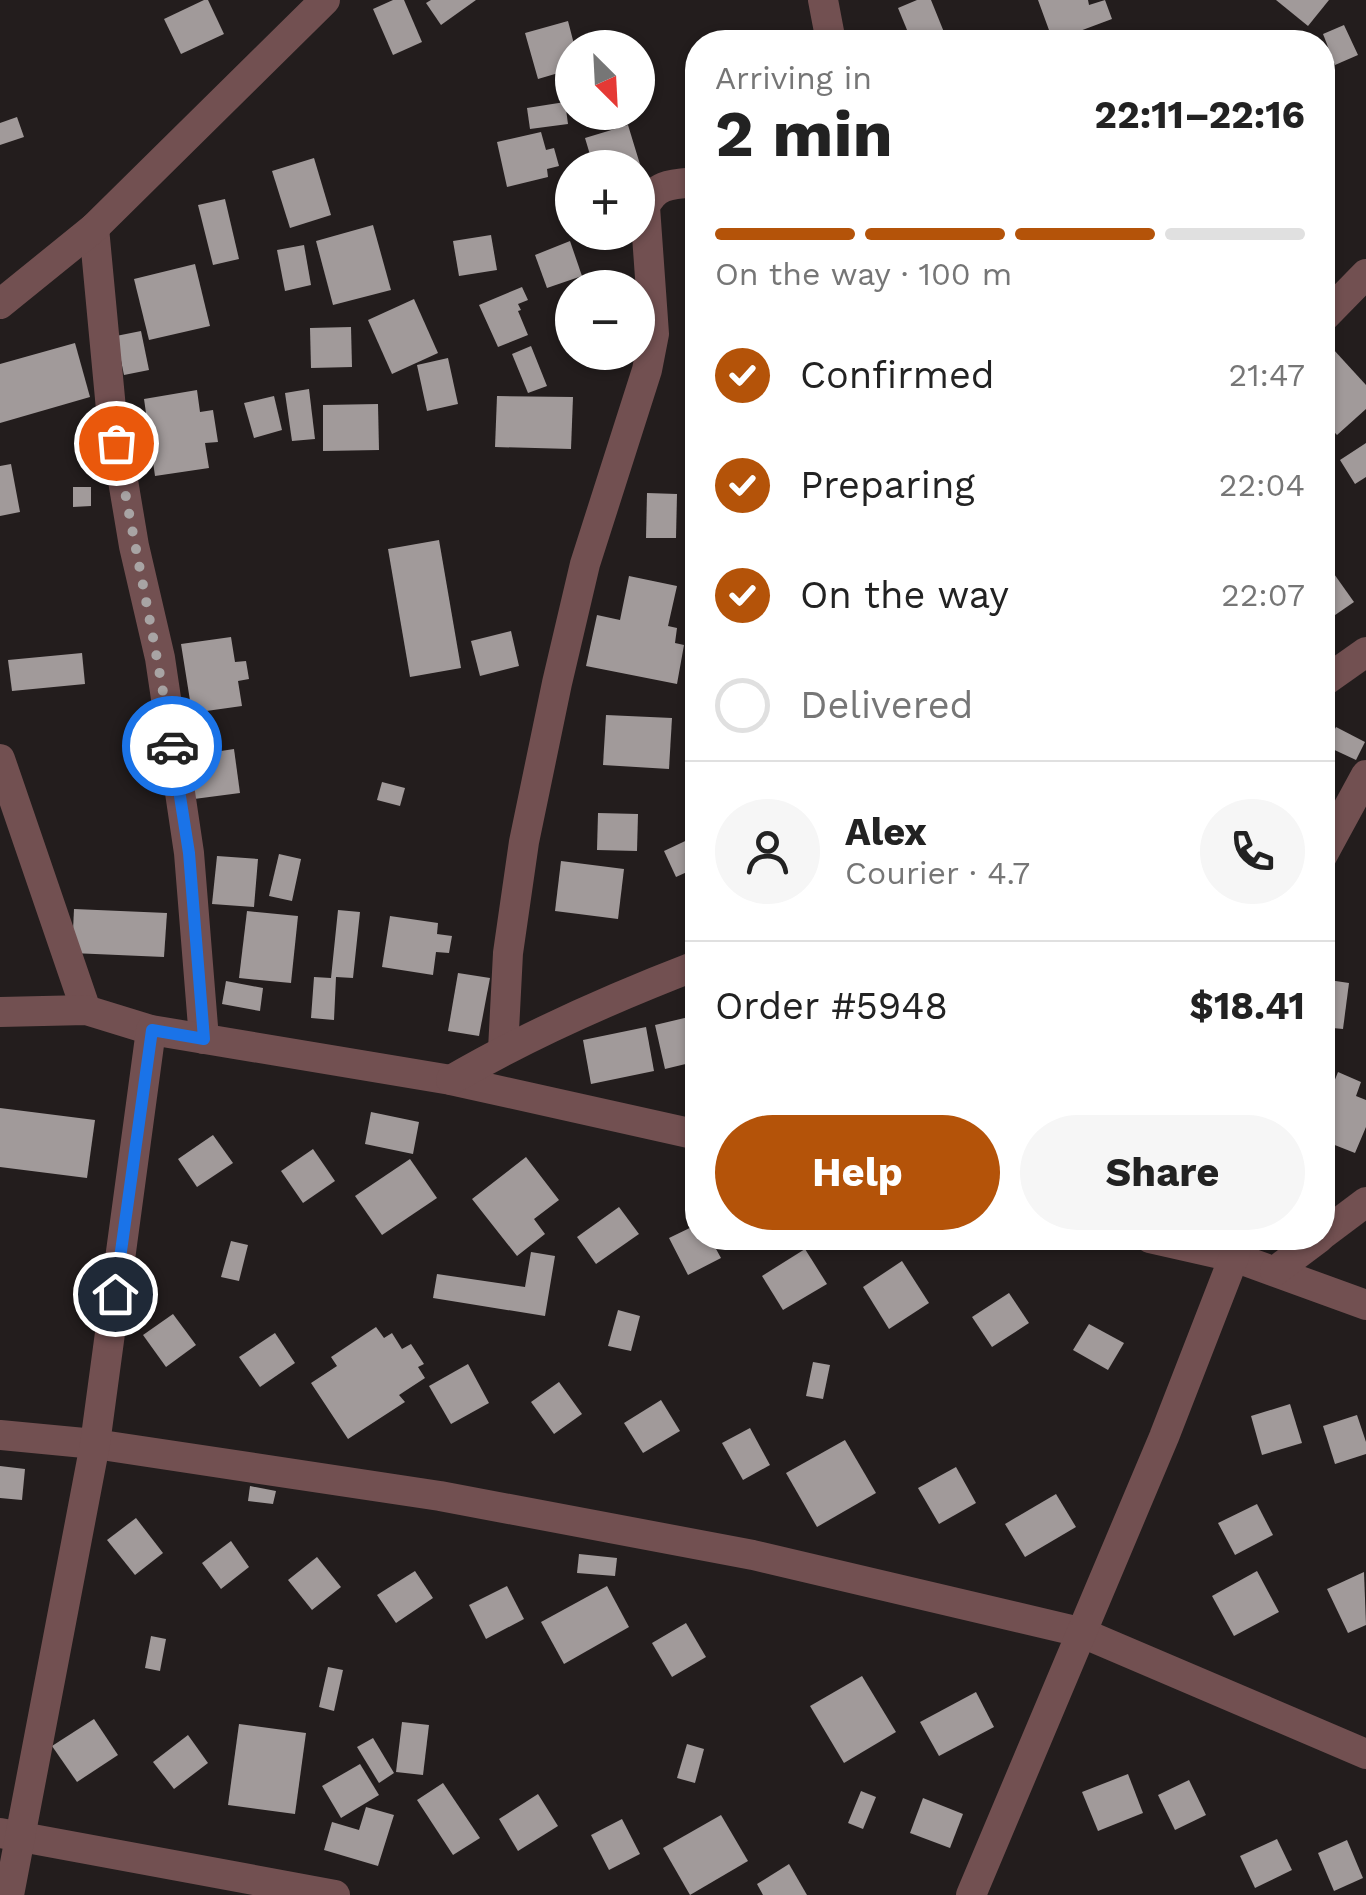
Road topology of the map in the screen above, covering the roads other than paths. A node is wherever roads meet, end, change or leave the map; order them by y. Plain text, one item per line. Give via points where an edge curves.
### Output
1 (325, 0) edge
2 (823, 0) edge
3 (829, 30) edge
4 (685, 183) edge
5 (94, 228) junction
6 (1366, 274) edge
7 (0, 304) edge
8 (1335, 306) edge
9 (1366, 652) edge
10 (1335, 674) edge
11 (0, 759) edge
12 (1366, 775) edge
13 (1335, 832) edge
14 (685, 969) edge
15 (86, 1010) junction
16 (0, 1012) edge
17 (152, 1030) junction
18 (204, 1039) junction
19 (504, 1050) junction
20 (452, 1080) junction
21 (685, 1132) edge
22 (1366, 1202) edge
23 (1335, 1225) edge
24 (1234, 1250) edge
25 (1240, 1250) edge
26 (1302, 1250) edge
27 (1275, 1270) junction
28 (1366, 1305) edge
29 (0, 1435) edge
30 (94, 1444) junction
31 (1080, 1632) junction
32 (1366, 1754) edge
33 (10, 1834) edge
34 (10, 1895) edge
35 (335, 1895) edge
36 (971, 1895) edge

1 - 5 street
2 - 3 street
4 - 19 street via 666,184 645,207 654,334 553,700 508,953
5 - 7 street
5 - 18 street via 111,409 160,658 189,853
6 - 8 street
9 - 10 street
11 - 15 street
12 - 13 street
14 - 19 street
15 - 16 street
15 - 17 street
17 - 18 street
17 - 30 street
18 - 20 street
19 - 20 street
20 - 21 street
22 - 23 street
24 - 31 street via 1164,1437
25 - 27 street
26 - 27 street
27 - 28 street
29 - 30 street
30 - 31 street via 440,1496 714,1548
30 - 33 street
31 - 32 street
31 - 36 street
33 - 34 street
33 - 35 street

